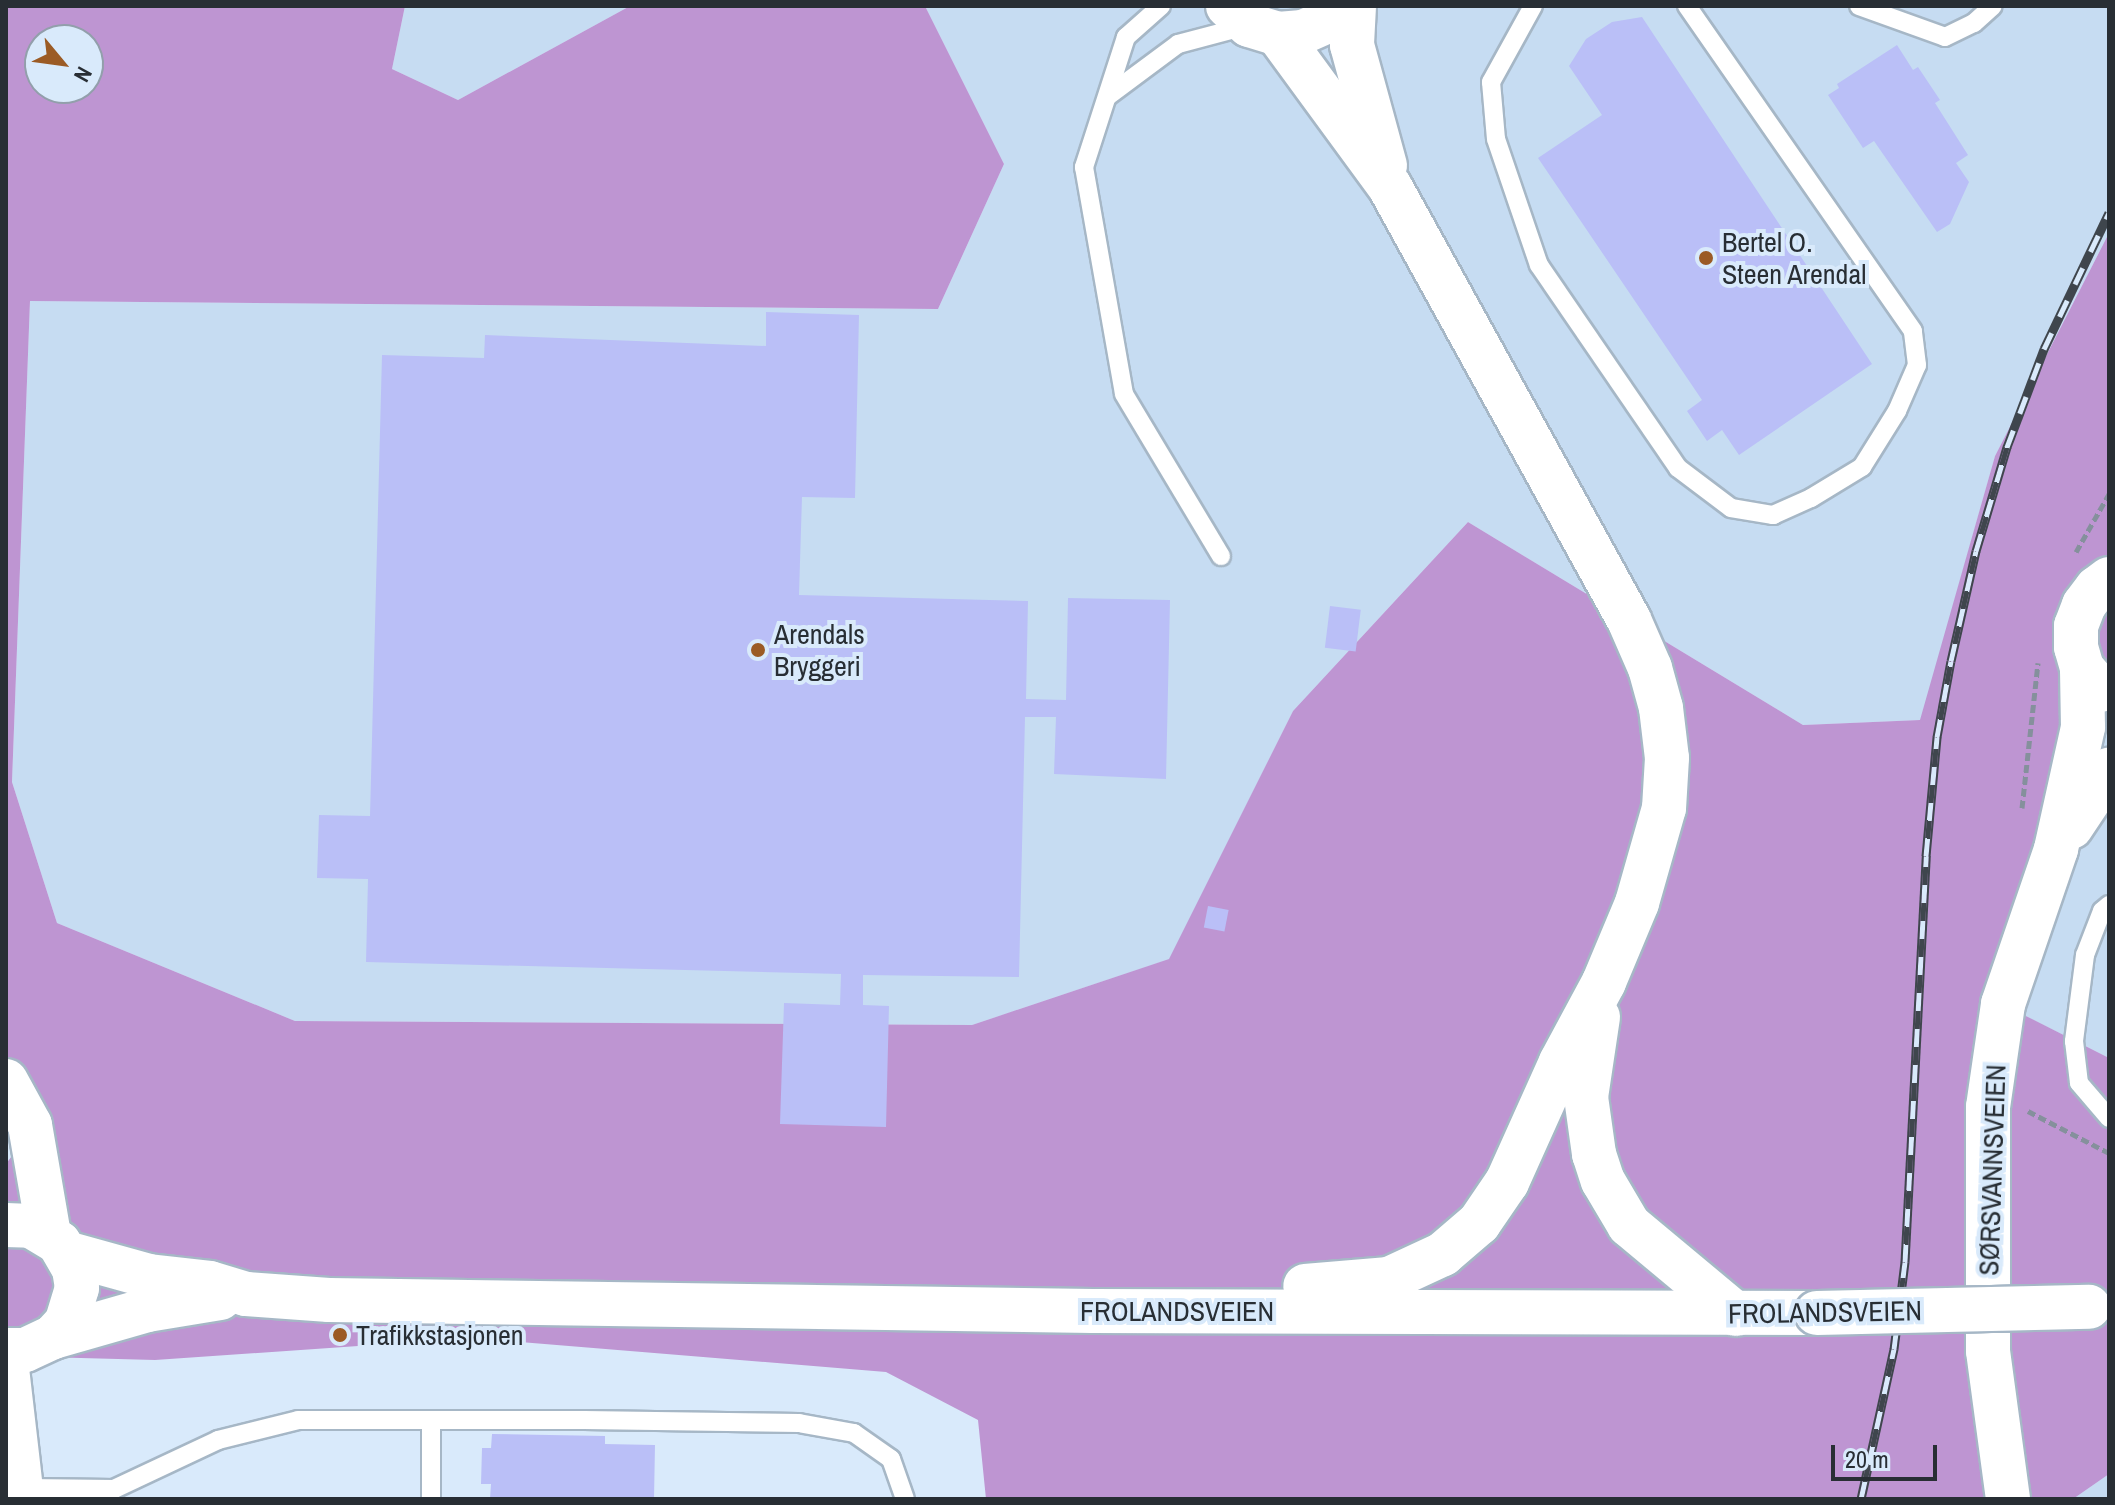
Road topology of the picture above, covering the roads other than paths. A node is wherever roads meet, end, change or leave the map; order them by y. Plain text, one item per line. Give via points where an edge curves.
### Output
1 (1161, 6) edge
2 (1343, 6) edge
3 (1354, 6) edge
4 (1533, 6) edge
5 (1687, 6) edge
6 (1859, 6) edge
7 (1993, 6) edge
8 (1252, 22) edge
9 (1108, 96) junction
10 (1390, 187) junction
11 (1221, 556) dead end
12 (2109, 579) edge
13 (2096, 682) edge
14 (2109, 770) edge
15 (2056, 849) junction
16 (2109, 905) edge
17 (1604, 982) junction
18 (6, 1081) edge
19 (2109, 1118) edge
20 (6, 1225) edge
21 (58, 1244) junction
22 (246, 1294) junction
23 (2099, 1307) edge
24 (1093, 1311) junction
25 (1736, 1314) junction
26 (53, 1337) junction
27 (8, 1350) edge
28 (431, 1420) junction
29 (26, 1494) edge
30 (114, 1494) edge
31 (431, 1499) edge
32 (905, 1499) edge
33 (2008, 1499) edge

1 - 9 lane via 1126,37
2 - 8 main road via 1303,32
3 - 10 main road via 1352,45
4 - 5 lane via 1491,82 1496,139 1539,265 1678,468 1731,508 1773,515 1862,467 1897,411 1917,365 1913,331
6 - 7 lane via 1945,37
8 - 9 lane via 1178,44
8 - 10 main road
9 - 11 lane via 1084,167 1124,394
10 - 17 main road via 1629,620 1661,708 1667,758 1664,808 1637,903
12 - 13 main road, SØRSVANNSVEIEN via 2084,605 2076,626 2076,647
13 - 15 main road, SØRSVANNSVEIEN
14 - 15 main road, SØRSVANNSVEIEN
15 - 33 main road, SØRSVANNSVEIEN via 2003,1004 1988,1107 1988,1351
16 - 19 lane via 2085,955 2074,1041 2079,1083
17 - 24 main road via 1507,1182 1479,1223 1443,1254 1389,1279 1153,1295
17 - 25 main road via 1586,1097 1603,1181 1629,1225
18 - 21 main road via 30,1125
20 - 21 main road, FROLANDSVEIEN via 31,1226
21 - 22 main road, FROLANDSVEIEN via 149,1276 210,1283
21 - 26 main road via 74,1269 74,1306
22 - 24 main road, FROLANDSVEIEN via 345,1301
22 - 26 main road, FROLANDSVEIEN via 147,1310
23 - 25 main road, FROLANDSVEIEN, bridge
24 - 25 main road, FROLANDSVEIEN
26 - 27 main road, FROLANDSVEIEN
27 - 29 street
28 - 30 lane via 298,1420 218,1440
28 - 31 lane
28 - 32 lane via 799,1423 854,1433 891,1459
29 - 30 lane

